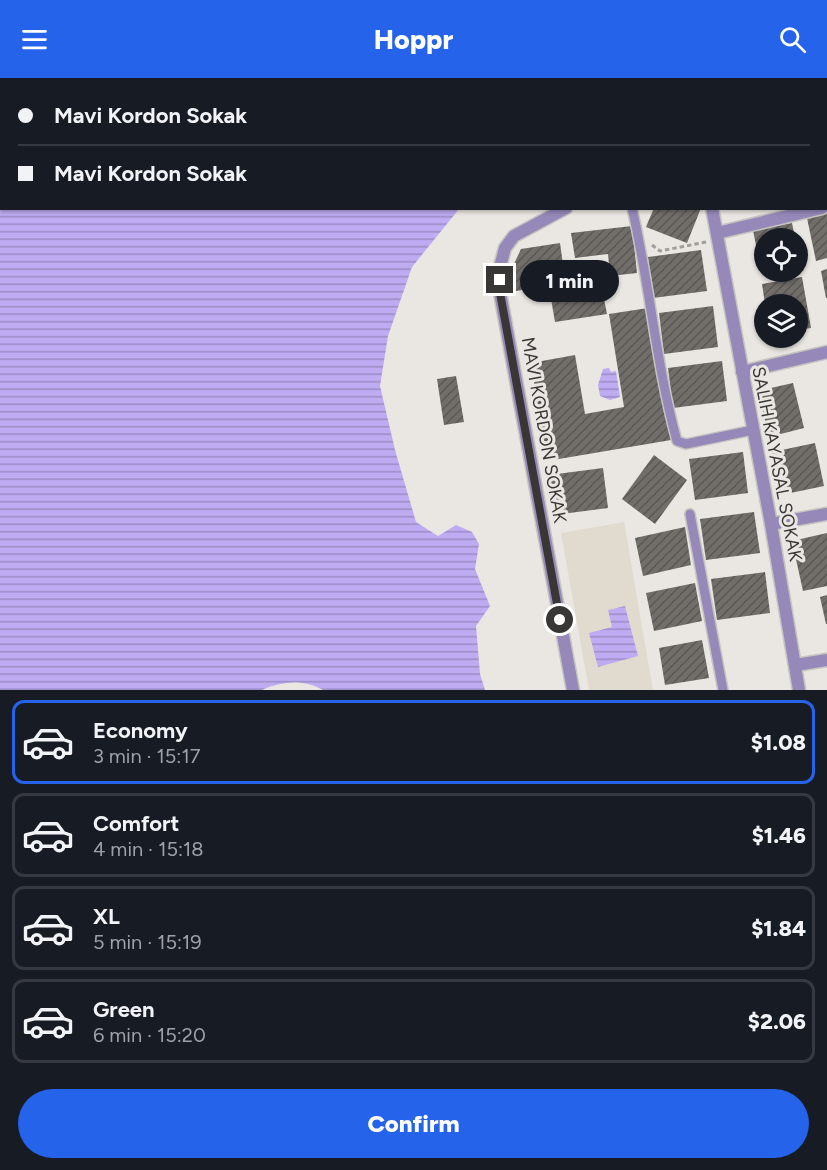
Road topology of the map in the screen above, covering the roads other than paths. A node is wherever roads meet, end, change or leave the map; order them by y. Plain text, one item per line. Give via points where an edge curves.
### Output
1 (562, 210) edge
2 (632, 210) edge
3 (712, 210) edge
4 (815, 210) edge
5 (717, 237) junction
6 (827, 352) edge
7 (742, 372) junction
8 (753, 430) junction
9 (690, 514) dead end
10 (827, 514) edge
11 (771, 524) junction
12 (827, 660) edge
13 (796, 665) junction
14 (573, 690) edge
15 (723, 690) edge
16 (800, 690) edge

1 - 14 street, MAVI KORDON SOKAK via 514,236 505,248 500,267 500,293
2 - 8 lane via 677,441 686,444
3 - 5 street, SALIH KAYASAL SOKAK
4 - 5 street
5 - 7 street, SALIH KAYASAL SOKAK
6 - 7 street
7 - 8 street, SALIH KAYASAL SOKAK
8 - 11 street, SALIH KAYASAL SOKAK
9 - 15 lane
10 - 11 street
11 - 13 street, SALIH KAYASAL SOKAK
12 - 13 street
13 - 16 street, SALIH KAYASAL SOKAK

